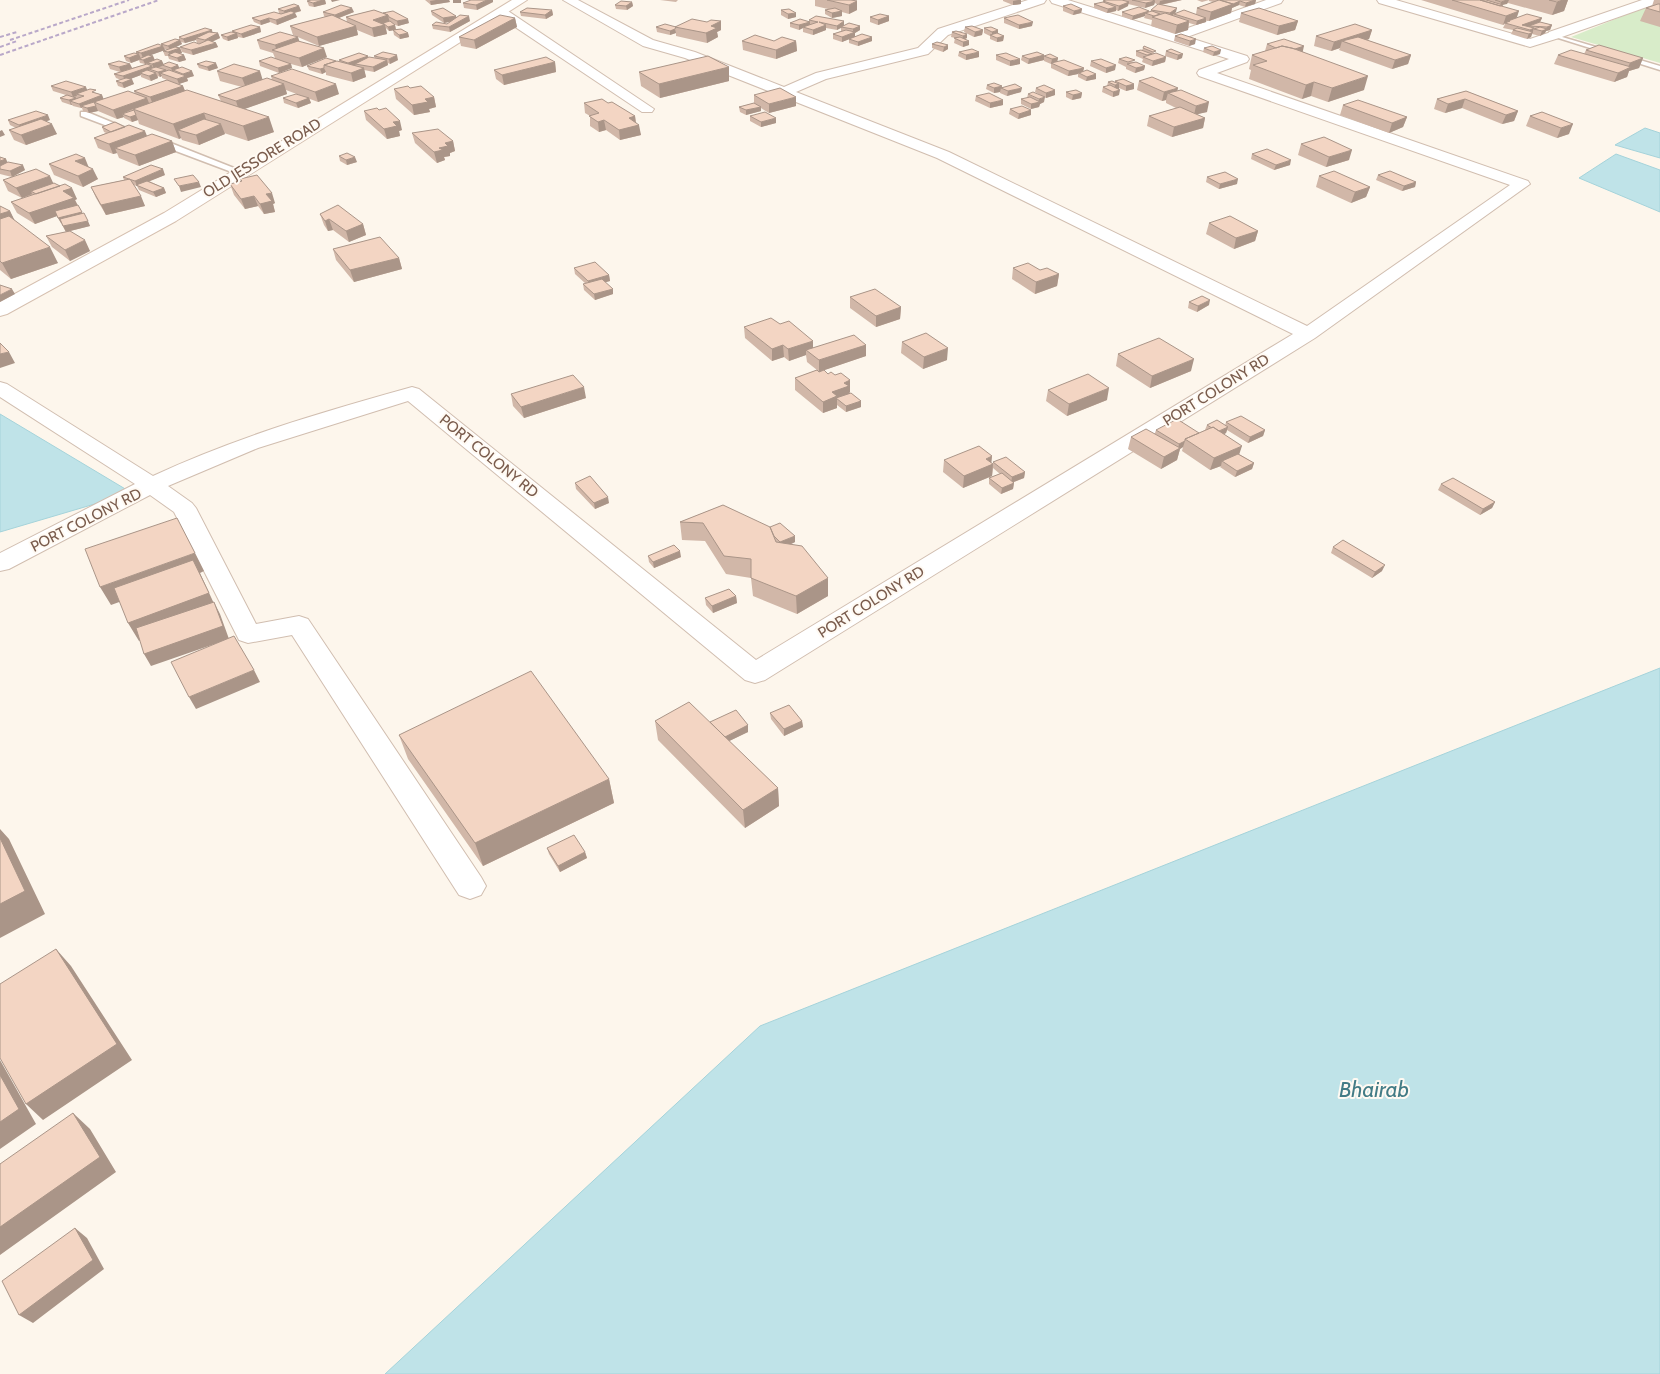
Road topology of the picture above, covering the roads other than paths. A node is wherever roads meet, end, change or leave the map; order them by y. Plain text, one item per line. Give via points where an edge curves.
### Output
1 (521, 0) edge
2 (569, 0) edge
3 (1040, 0) edge
4 (1056, 0) edge
5 (1277, 0) edge
6 (1382, 0) edge
7 (1654, 0) edge
8 (501, 12) junction
9 (1554, 35) junction
10 (1175, 37) junction
11 (1660, 68) edge
12 (784, 92) junction
13 (647, 110) dead end
14 (84, 114) edge
15 (139, 134) edge
16 (148, 138) edge
17 (240, 172) junction
18 (0, 310) edge
19 (1308, 334) junction
20 (0, 388) edge
21 (153, 486) junction
22 (0, 563) edge
23 (470, 886) dead end

1 - 8 street, OLD JESSORE ROAD
2 - 12 street via 648,43 690,55
3 - 12 street via 943,32 922,51 821,76
4 - 10 street
5 - 10 street
6 - 9 street via 1530,43
7 - 9 street
8 - 13 street
8 - 17 street, OLD JESSORE ROAD
9 - 11 lane
10 - 19 street, PORT COLONY RD via 1242,59 1204,73 1522,184
12 - 19 street via 943,155
14 - 15 lane
16 - 17 lane
17 - 18 street, OLD JESSORE ROAD via 170,217
19 - 21 street, PORT COLONY RD via 754,673 412,393 328,417 227,452
20 - 21 street
21 - 22 street, PORT COLONY RD
21 - 23 street via 184,508 248,634 299,625

